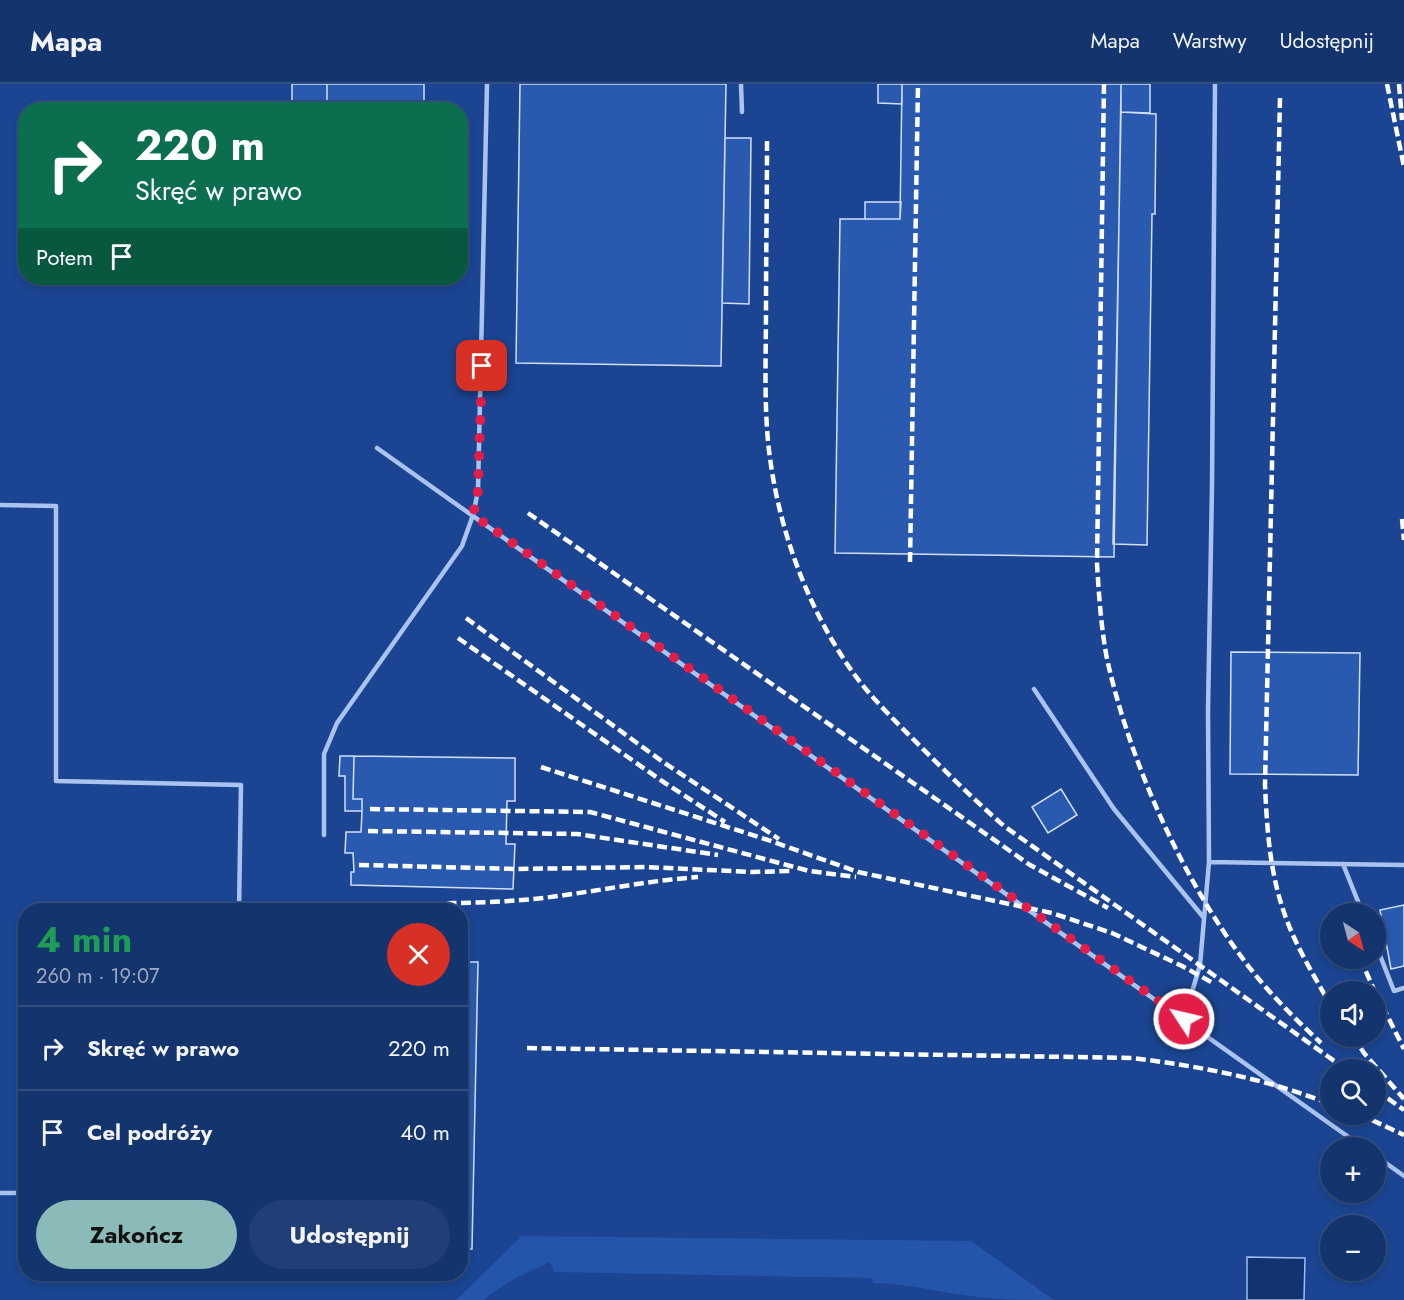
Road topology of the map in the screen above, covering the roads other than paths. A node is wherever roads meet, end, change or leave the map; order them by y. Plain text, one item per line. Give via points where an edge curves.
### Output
1 (487, 84) edge
2 (741, 84) edge
3 (1215, 84) edge
4 (742, 112) dead end
5 (377, 448) dead end
6 (0, 505) edge
7 (473, 515) junction
8 (1034, 689) dead end
9 (324, 835) dead end
10 (1209, 862) junction
11 (1343, 864) junction
12 (1404, 865) edge
13 (239, 903) edge
14 (1359, 903) edge
15 (1204, 918) junction
16 (1385, 969) edge
17 (1404, 988) edge
18 (1184, 1019) junction
19 (1349, 1137) edge
20 (1386, 1163) edge
21 (1404, 1176) edge
22 (0, 1193) edge
23 (18, 1193) edge

1 - 7 lane via 478,491
2 - 4 lane
3 - 10 lane
5 - 7 lane
6 - 13 lane via 56,506 56,781 241,785
7 - 9 lane via 462,546 338,723 324,754
7 - 18 lane
8 - 15 lane via 1114,808
10 - 11 lane
10 - 15 lane
11 - 12 lane
11 - 14 lane
15 - 18 lane via 1200,965
16 - 17 lane via 1394,991
18 - 19 lane
20 - 21 lane
22 - 23 lane

